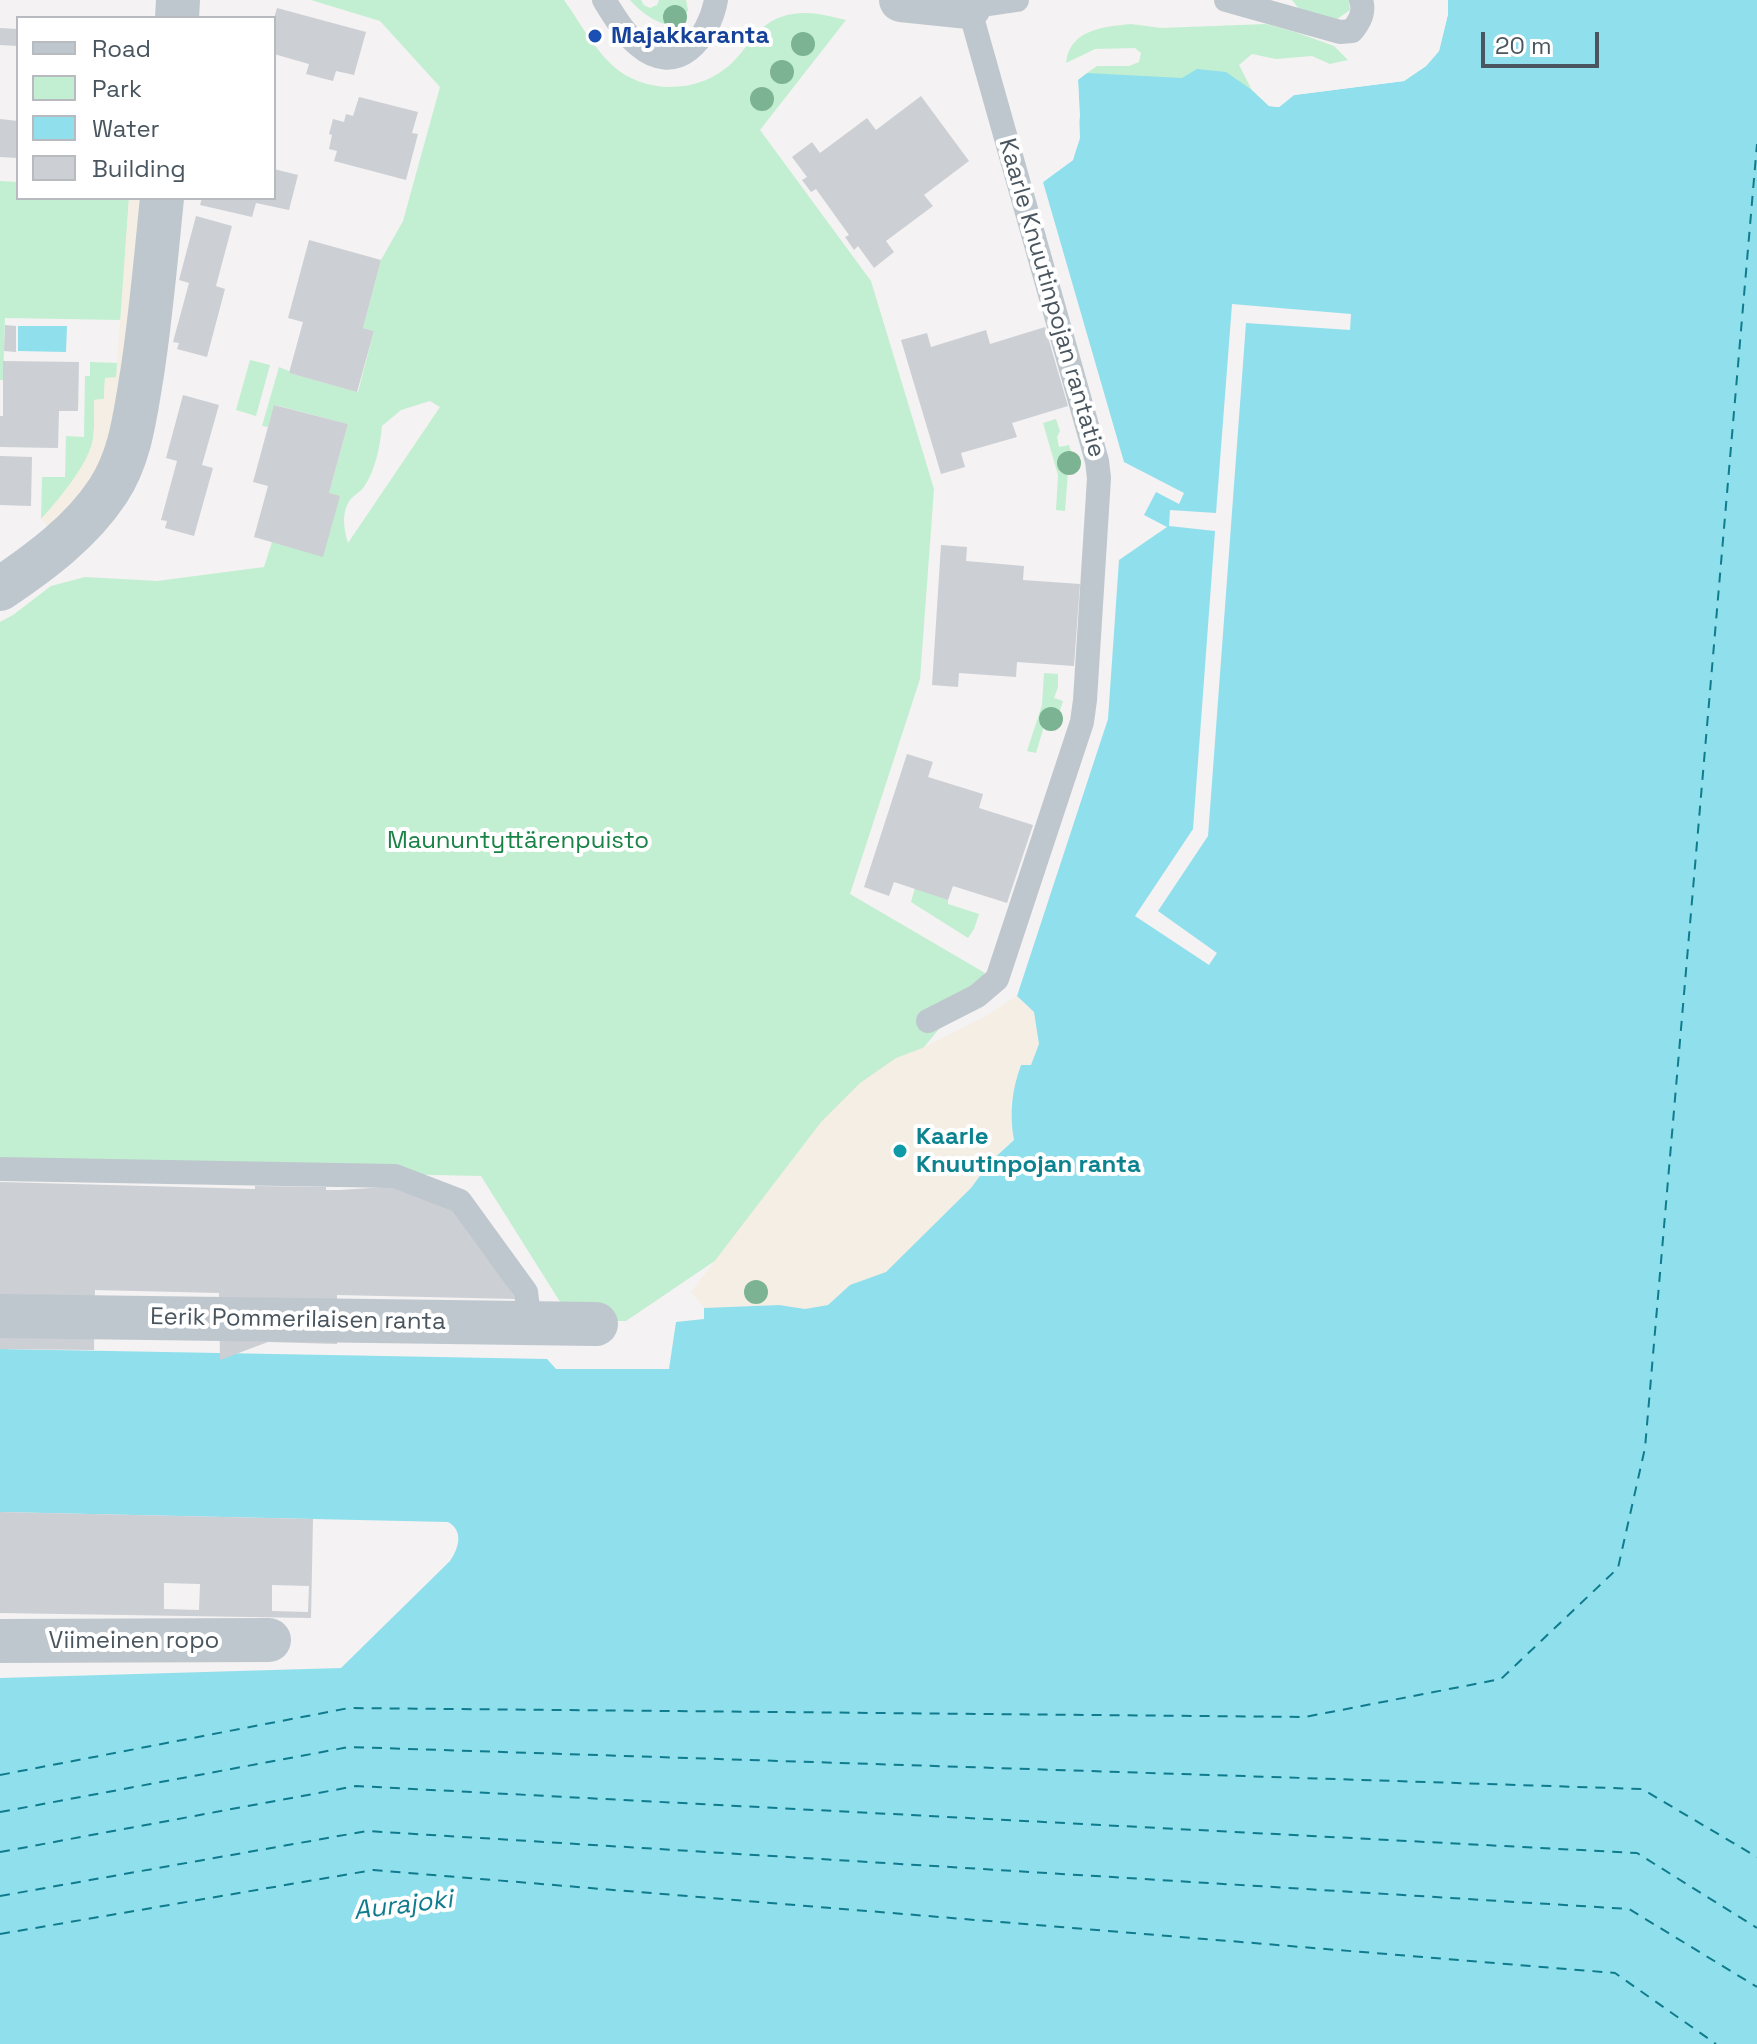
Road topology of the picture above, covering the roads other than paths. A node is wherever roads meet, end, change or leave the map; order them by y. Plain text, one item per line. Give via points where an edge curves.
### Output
1 (604, 0) edge
2 (716, 0) edge
3 (901, 0) edge
4 (1017, 0) edge
5 (1226, 0) edge
6 (1361, 0) edge
7 (969, 7) junction
8 (162, 200) edge
9 (0, 589) edge
10 (928, 1021) dead end
11 (0, 1169) edge
12 (0, 1316) edge
13 (530, 1323) junction
14 (596, 1324) dead end
15 (269, 1640) dead end
16 (0, 1641) edge

1 - 2 lane via 636,44 668,58 695,46
3 - 7 street
4 - 7 lane
5 - 6 lane via 1340,32 1352,31 1359,22
7 - 10 lane, Kaarle Knuutinpojan rantatie via 1099,478 1082,722 997,979 977,996
8 - 9 street via 135,422 120,469 75,531
11 - 13 lane via 395,1176 460,1201 526,1292
12 - 13 street, Eerik Pommerilaisen ranta
13 - 14 street, Eerik Pommerilaisen ranta
15 - 16 street, Viimeinen ropo

